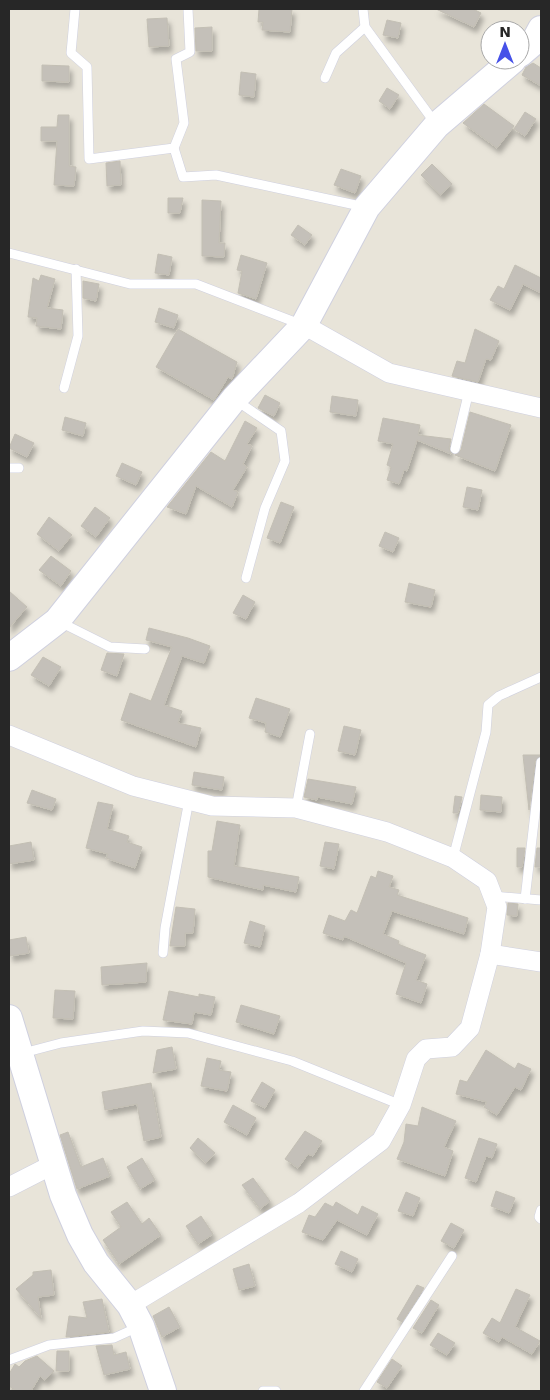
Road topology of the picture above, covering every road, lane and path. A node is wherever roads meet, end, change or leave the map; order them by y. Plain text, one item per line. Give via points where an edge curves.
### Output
1 (75, 9) edge
2 (188, 9) edge
3 (363, 9) edge
4 (365, 27) junction
5 (541, 29) edge
6 (530, 45) edge
7 (501, 70) edge
8 (325, 78) dead end
9 (437, 125) junction
10 (174, 148) junction
11 (367, 207) junction
12 (9, 253) edge
13 (76, 269) junction
14 (304, 325) junction
15 (64, 388) dead end
16 (469, 391) junction
17 (234, 399) junction
18 (541, 408) edge
19 (455, 449) dead end
20 (9, 468) edge
21 (18, 468) dead end
22 (246, 578) dead end
23 (57, 620) junction
24 (145, 649) dead end
25 (9, 658) edge
26 (541, 677) edge
27 (310, 734) dead end
28 (9, 735) edge
29 (541, 762) edge
30 (189, 800) junction
31 (296, 808) junction
32 (453, 858) junction
33 (492, 896) junction
34 (525, 898) junction
35 (541, 900) edge
36 (163, 953) dead end
37 (490, 954) junction
38 (541, 962) edge
39 (9, 1018) edge
40 (18, 1054) junction
41 (401, 1105) junction
42 (54, 1164) junction
43 (9, 1187) edge
44 (541, 1210) edge
45 (541, 1219) edge
46 (452, 1256) dead end
47 (135, 1315) junction
48 (9, 1360) edge
49 (163, 1391) edge
50 (263, 1391) edge
51 (276, 1391) edge
52 (362, 1391) edge

1 - 10 lane via 71,53 87,67 89,159
2 - 10 lane via 190,52 176,59 184,123
3 - 4 lane
4 - 8 lane via 336,53
4 - 9 lane
5 - 6 street
7 - 9 street
9 - 11 street
10 - 11 lane via 183,177 216,175
11 - 14 street
12 - 13 lane
13 - 14 lane via 130,284 196,284
13 - 15 lane via 78,336
14 - 16 street via 389,373
14 - 17 street
16 - 18 street
16 - 19 lane
17 - 22 lane via 281,431 285,461 265,508
17 - 23 street
20 - 21 lane
23 - 24 lane via 110,647
23 - 25 street
26 - 32 lane via 499,696 488,705 486,732
27 - 31 lane
28 - 30 street via 133,786
29 - 34 lane
30 - 31 street via 212,806
30 - 36 lane
31 - 32 street via 387,832
32 - 33 street via 486,881
33 - 34 lane
33 - 37 street via 497,908
34 - 35 lane
37 - 38 street
37 - 41 street via 470,1028 452,1047 426,1049 416,1059
39 - 40 street
40 - 41 lane via 61,1043 143,1031 188,1033 292,1061
40 - 42 street
41 - 47 street via 381,1141 299,1203
42 - 43 street
42 - 47 street via 80,1235 96,1263
44 - 45 lane
46 - 52 lane
47 - 48 lane via 114,1338 50,1345
47 - 49 street
50 - 51 lane

